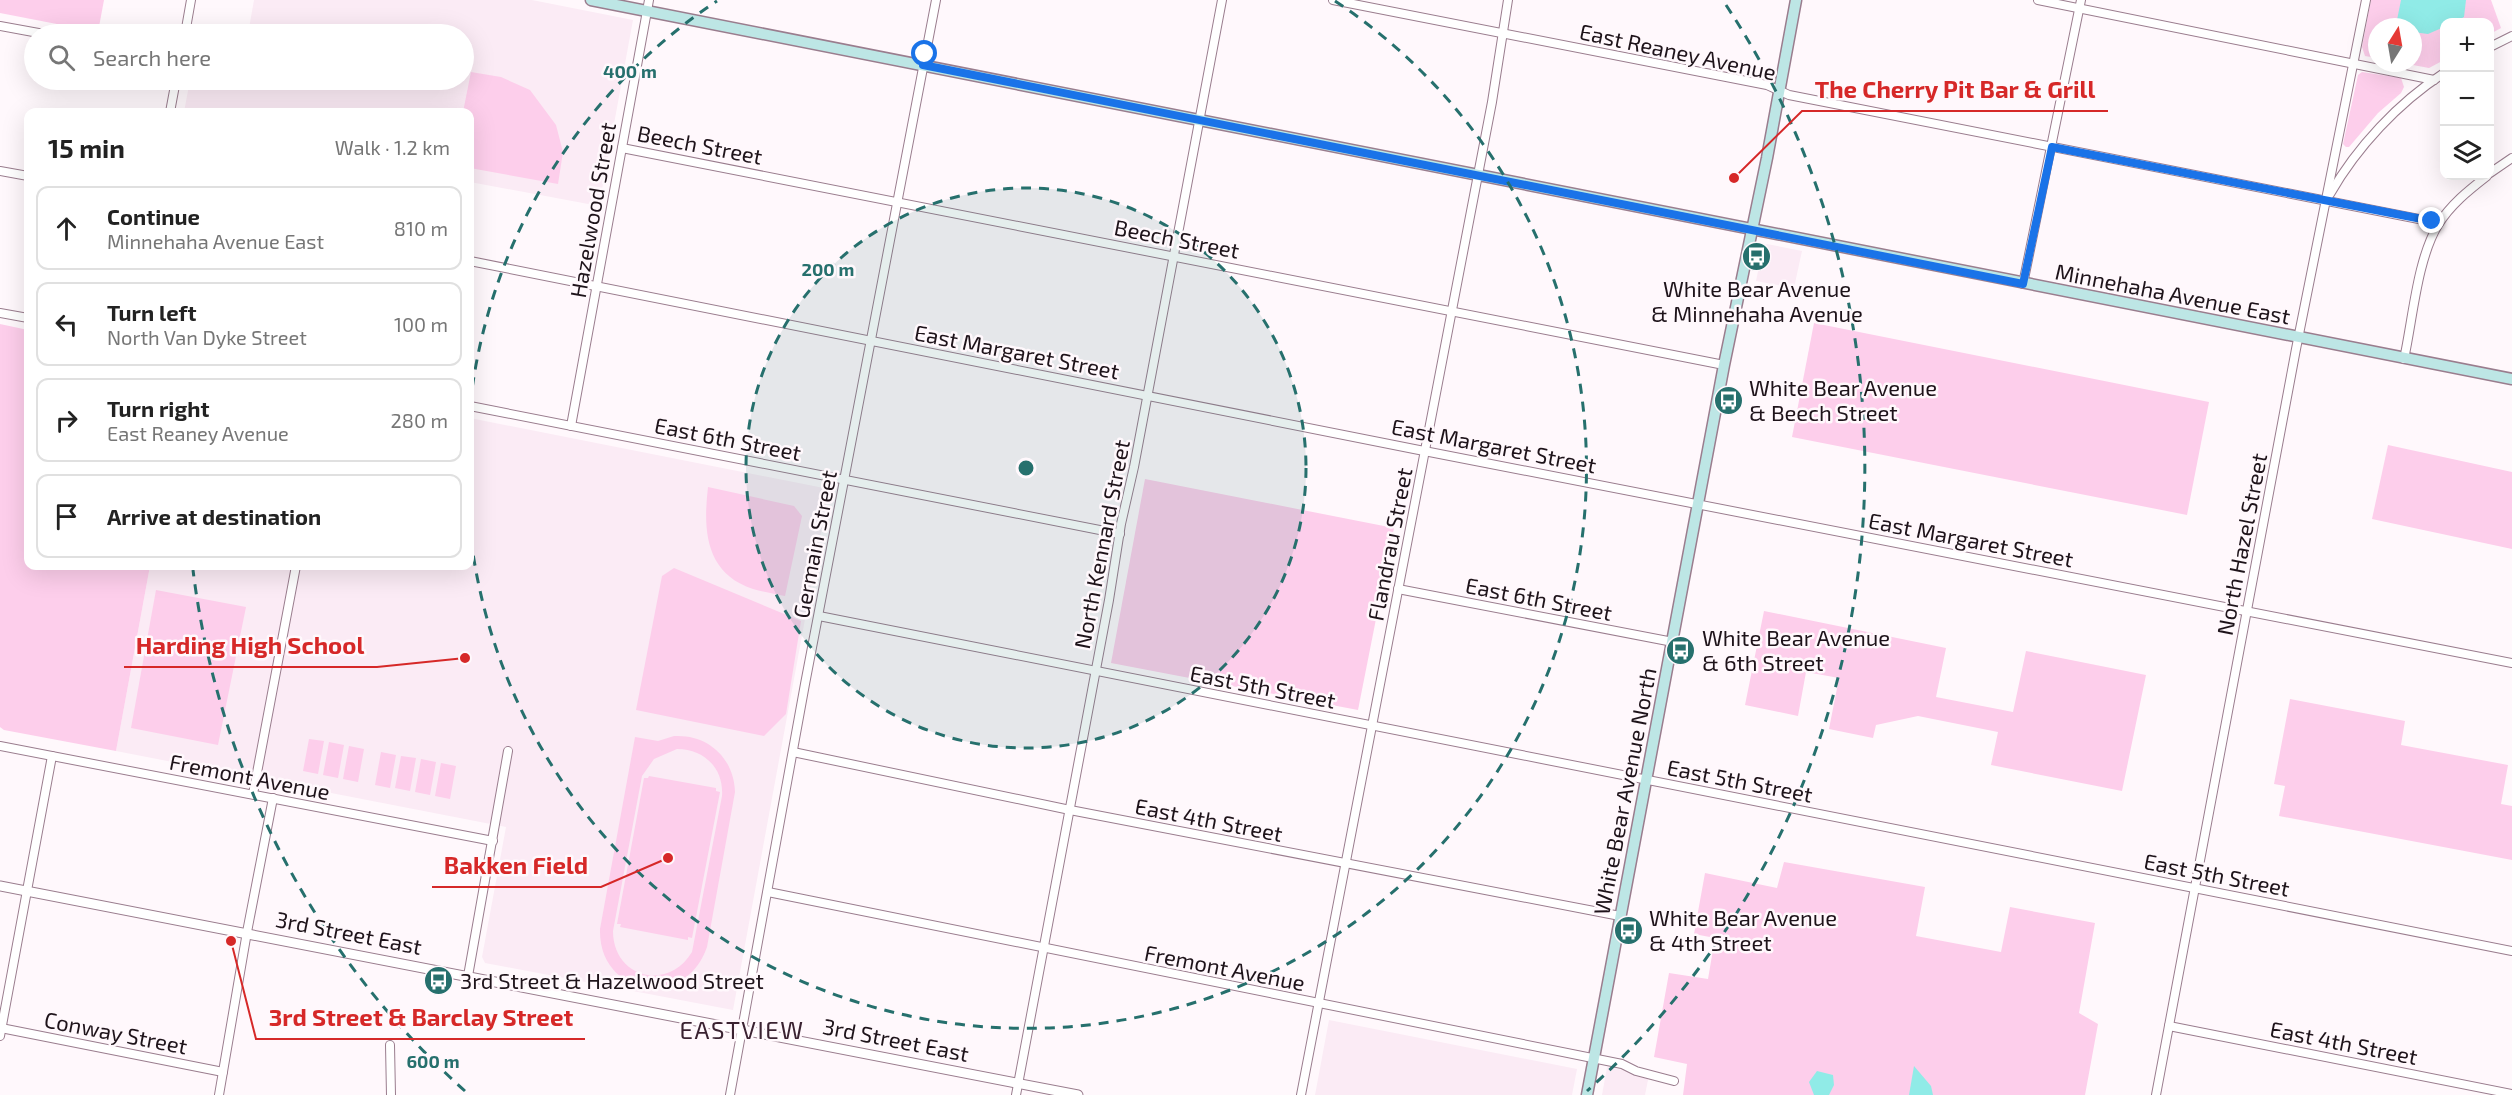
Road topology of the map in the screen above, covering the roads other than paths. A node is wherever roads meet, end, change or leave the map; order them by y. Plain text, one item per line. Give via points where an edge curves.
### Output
1 (191, 0) edge
2 (591, 0) edge
3 (936, 0) edge
4 (1222, 0) edge
5 (1333, 0) edge
6 (1508, 0) edge
7 (1796, 0) edge
8 (2038, 0) edge
9 (2366, 0) edge
10 (2080, 4) edge
11 (648, 5) edge
12 (186, 24) edge
13 (0, 26) edge
14 (24, 30) edge
15 (1502, 33) junction
16 (2512, 36) edge
17 (2494, 45) edge
18 (2353, 64) junction
19 (923, 65) junction
20 (2440, 76) edge
21 (2434, 80) junction
22 (174, 90) edge
23 (1779, 90) junction
24 (171, 108) edge
25 (1199, 121) junction
26 (2052, 147) junction
27 (622, 148) junction
28 (2512, 158) edge
29 (2494, 170) edge
30 (0, 171) edge
31 (24, 175) edge
32 (1478, 176) junction
33 (2480, 180) edge
34 (896, 201) junction
35 (2326, 201) junction
36 (2439, 223) junction
37 (1751, 230) junction
38 (1174, 256) junction
39 (474, 262) edge
40 (2023, 284) junction
41 (597, 286) junction
42 (1452, 310) junction
43 (0, 313) edge
44 (24, 317) edge
45 (2298, 338) junction
46 (871, 341) junction
47 (2404, 358) junction
48 (1725, 365) junction
49 (2512, 379) edge
50 (1147, 394) junction
51 (474, 407) edge
52 (571, 426) junction
53 (1425, 451) junction
54 (845, 480) junction
55 (1699, 503) junction
56 (1120, 534) junction
57 (295, 570) edge
58 (1398, 589) junction
59 (2247, 612) junction
60 (819, 616) junction
61 (1673, 642) junction
62 (2512, 663) edge
63 (1096, 671) junction
64 (1372, 726) junction
65 (0, 746) edge
66 (508, 751) dead end
67 (793, 752) junction
68 (52, 756) junction
69 (1647, 780) junction
70 (253, 795) junction
71 (273, 798) junction
72 (1070, 810) junction
73 (493, 841) junction
74 (1346, 864) junction
75 (0, 886) edge
76 (2195, 888) junction
77 (27, 891) junction
78 (768, 892) junction
79 (1620, 916) junction
80 (247, 932) junction
81 (1044, 949) junction
82 (2512, 951) edge
83 (468, 975) junction
84 (1319, 1004) junction
85 (2169, 1026) junction
86 (742, 1029) junction
87 (1, 1032) edge
88 (390, 1045) dead end
89 (1594, 1059) junction
90 (223, 1072) junction
91 (1674, 1081) dead end
92 (1018, 1083) junction
93 (2512, 1094) edge
94 (219, 1095) edge
95 (391, 1095) edge
96 (730, 1095) edge
97 (1016, 1095) edge
98 (1078, 1095) edge
99 (1301, 1095) edge
100 (1587, 1095) edge
101 (2156, 1095) edge

1 - 12 street
2 - 11 main road, Minnehaha Avenue East
3 - 19 street, Germain Street
4 - 25 street, North Kennard Street
5 - 15 street, East Reaney Avenue
6 - 15 street, Flandrau Street
7 - 23 main road, White Bear Avenue North
8 - 10 street
9 - 18 street, North Hazel Street
10 - 18 street
10 - 26 street
11 - 19 main road, Minnehaha Avenue East
11 - 27 street, Hazelwood Street
13 - 14 street
15 - 23 street, East Reaney Avenue
15 - 32 street, Flandrau Street
16 - 17 street
18 - 21 street
18 - 35 street, North Hazel Street
19 - 25 main road, Minnehaha Avenue East
19 - 34 street, Germain Street
20 - 21 street
21 - 35 street via 2397,110 2357,153
22 - 24 street
23 - 26 street, East Reaney Avenue
23 - 37 main road, White Bear Avenue North
25 - 32 main road, Minnehaha Avenue East
25 - 38 street, North Kennard Street
26 - 35 street, East Reaney Avenue
26 - 40 street
27 - 34 street, Beech Street
27 - 41 street, Hazelwood Street
28 - 29 street
30 - 31 street
32 - 37 main road, Minnehaha Avenue East
32 - 42 street, Flandrau Street
33 - 36 street
34 - 38 street, Beech Street
34 - 46 street, Germain Street
35 - 36 street, East Reaney Avenue
35 - 45 street, North Hazel Street
36 - 47 street via 2421,274
37 - 40 main road, Minnehaha Avenue East
37 - 48 main road, White Bear Avenue North
38 - 42 street, Beech Street
38 - 50 street, North Kennard Street
39 - 41 street, East Margaret Street
40 - 45 main road, Minnehaha Avenue East
41 - 46 street, East Margaret Street
41 - 52 street, Hazelwood Street
42 - 48 street, Beech Street
42 - 53 street, Flandrau Street
43 - 44 street
45 - 47 main road, Minnehaha Avenue East
45 - 59 street, North Hazel Street
46 - 50 street, East Margaret Street
46 - 54 street, Germain Street
47 - 49 main road, Minnehaha Avenue East
48 - 55 main road, White Bear Avenue North
50 - 53 street, East Margaret Street
50 - 56 street, North Kennard Street
51 - 52 street, East 6th Street
52 - 54 street, East 6th Street
53 - 55 street, East Margaret Street
53 - 58 street, Flandrau Street
54 - 56 street, East 6th Street
54 - 60 street, Germain Street
55 - 59 street, East Margaret Street
55 - 61 main road, White Bear Avenue North
56 - 63 street, North Kennard Street
57 - 70 street
58 - 61 street, East 6th Street
58 - 64 street, Flandrau Street
59 - 62 street, East Margaret Street
59 - 76 street, North Hazel Street
60 - 63 street, East 5th Street
60 - 67 street, Germain Street
61 - 69 main road, White Bear Avenue North
63 - 64 street, East 5th Street
63 - 72 street, North Kennard Street
64 - 69 street, East 5th Street
64 - 74 street, Flandrau Street
65 - 68 street, Fremont Avenue
66 - 73 street
67 - 72 street, East 4th Street
67 - 78 street, Germain Street
68 - 70 street, Fremont Avenue
68 - 77 street
69 - 76 street, East 5th Street
69 - 79 main road, White Bear Avenue North
70 - 71 street, Fremont Avenue
71 - 73 street, Fremont Avenue
71 - 80 street
72 - 74 street, East 4th Street
72 - 81 street, North Kennard Street
73 - 83 street
74 - 79 street, East 4th Street
74 - 84 street, Flandrau Street
75 - 77 street, 3rd Street East
76 - 82 street, East 5th Street
76 - 85 street, North Hazel Street
77 - 80 street, 3rd Street East
77 - 87 street
78 - 81 street, Fremont Avenue
78 - 86 street, Germain Street
79 - 89 main road, White Bear Avenue North
80 - 83 street, 3rd Street East
80 - 90 street
81 - 84 street, Fremont Avenue
81 - 92 street, North Kennard Street
83 - 86 street, 3rd Street East
84 - 89 street, Fremont Avenue
84 - 99 street, Flandrau Street
85 - 93 street, East 4th Street
85 - 101 street, North Hazel Street
86 - 92 street, 3rd Street East
86 - 96 street, Germain Street
87 - 90 street, Conway Street
88 - 95 street
89 - 91 street, Fremont Avenue
89 - 100 main road, White Bear Avenue North
90 - 94 street
92 - 97 street, North Kennard Street
92 - 98 street, 3rd Street East

